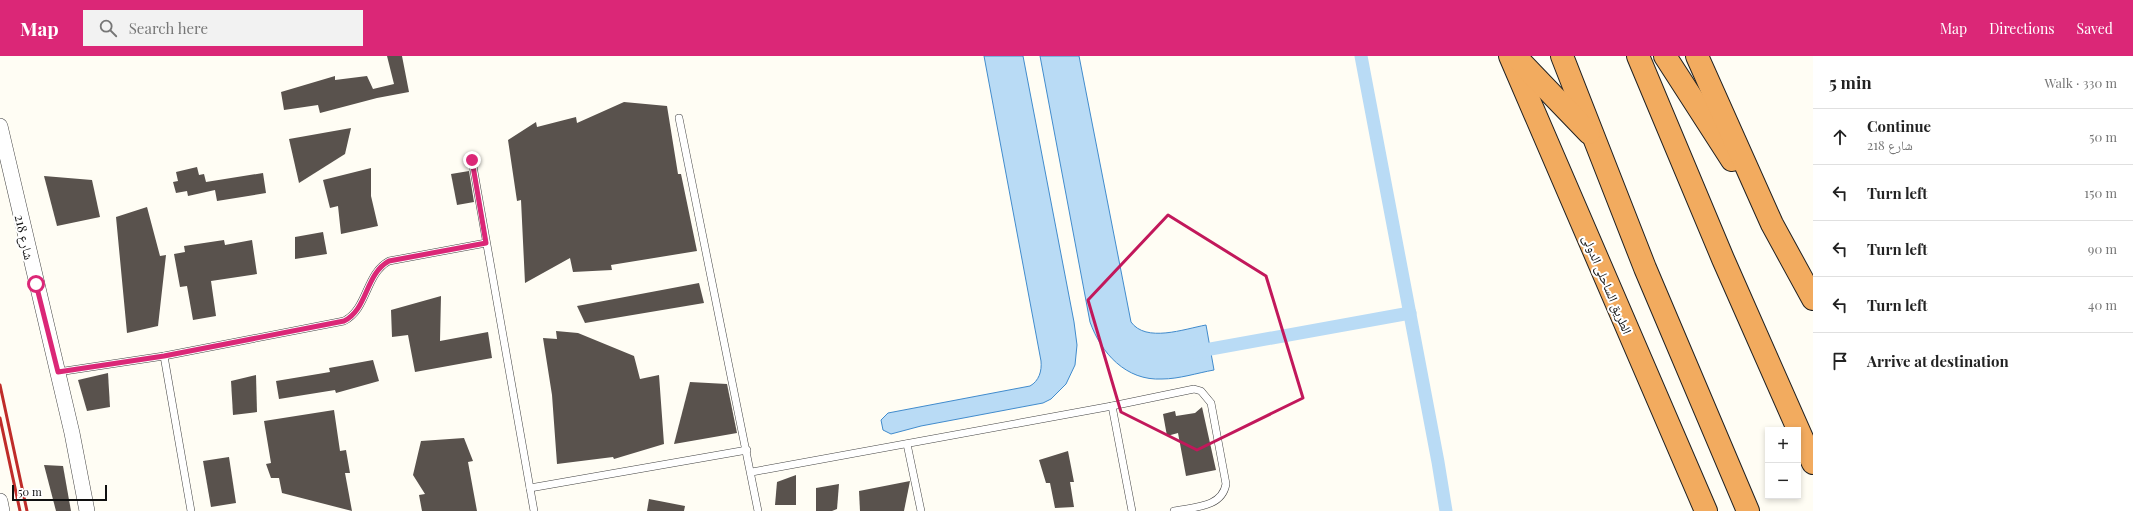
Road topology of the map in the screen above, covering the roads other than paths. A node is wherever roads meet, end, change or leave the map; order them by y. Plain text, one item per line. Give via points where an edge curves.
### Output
1 (1510, 56) edge
2 (1516, 56) edge
3 (1562, 56) edge
4 (1638, 56) edge
5 (1665, 56) edge
6 (1697, 56) edge
7 (679, 118) dead end
8 (0, 126) edge
9 (1598, 143) junction
10 (472, 160) dead end
11 (1772, 224) junction
12 (486, 243) junction
13 (1813, 299) edge
14 (164, 356) junction
15 (58, 372) junction
16 (1112, 406) junction
17 (907, 444) junction
18 (747, 450) junction
19 (1813, 463) edge
20 (752, 472) junction
21 (530, 488) junction
22 (0, 501) edge
23 (2, 511) edge
24 (87, 511) edge
25 (191, 511) edge
26 (534, 511) edge
27 (758, 511) edge
28 (921, 511) edge
29 (1132, 511) edge
30 (1174, 511) edge
31 (1706, 511) edge
32 (1748, 511) edge

1 - 31 highway, الطريق الساحلى الدولى
2 - 9 highway
3 - 9 highway
4 - 19 highway via 1723,259
5 - 11 highway
6 - 11 highway
7 - 18 lane
8 - 15 street, شارع 218
9 - 32 highway via 1645,268
10 - 12 lane
11 - 13 highway
12 - 14 lane via 389,261 374,275 355,313 344,321
12 - 21 lane
14 - 15 lane
14 - 25 lane
15 - 24 street, شارع 218
16 - 17 lane
16 - 29 lane
16 - 30 lane via 1194,389 1201,391 1212,403 1226,484 1225,491 1217,502
17 - 20 lane
17 - 28 lane
18 - 20 lane
18 - 21 lane
20 - 27 lane
21 - 26 lane
22 - 23 street

